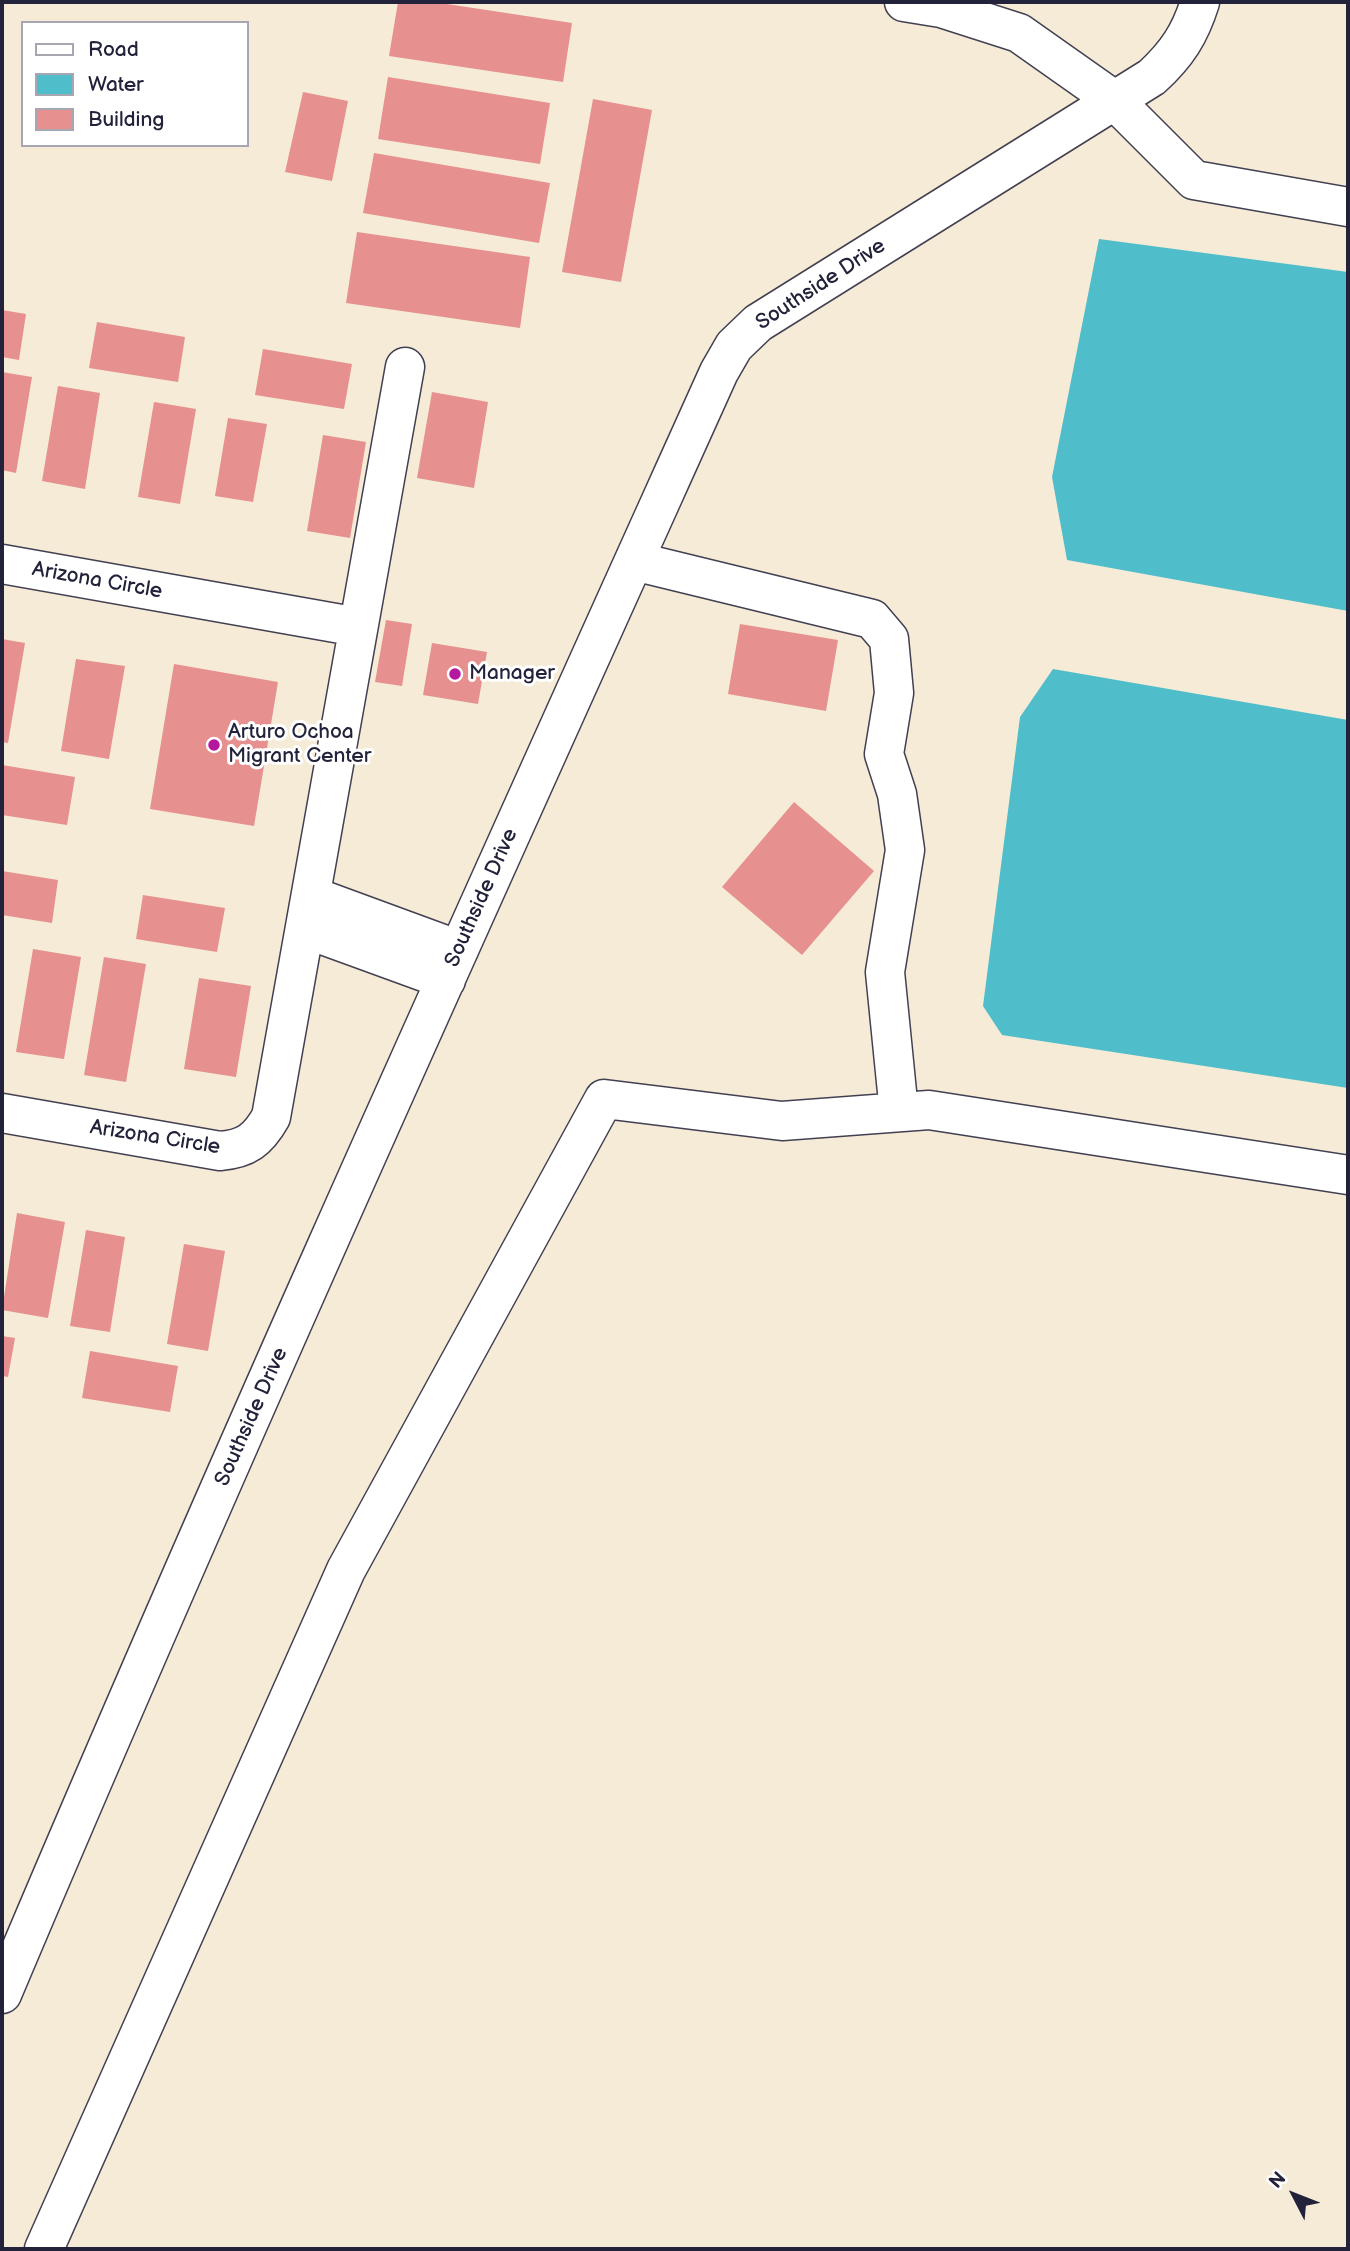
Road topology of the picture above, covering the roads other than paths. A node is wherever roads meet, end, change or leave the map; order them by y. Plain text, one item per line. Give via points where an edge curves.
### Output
1 (904, 2) edge
2 (1200, 2) edge
3 (1114, 100) junction
4 (1348, 207) edge
5 (405, 367) dead end
6 (634, 561) junction
7 (2, 564) edge
8 (358, 627) junction
9 (309, 912) junction
10 (453, 965) junction
11 (899, 1112) junction
12 (2, 1113) edge
13 (1348, 1175) edge
14 (2, 1994) edge
15 (44, 2249) edge

1 - 3 street via 941,8 1019,33
2 - 3 street, Southside Drive via 1192,31 1174,57
3 - 4 street via 1194,180
3 - 6 street, Southside Drive via 750,331 734,346
5 - 8 street, Arizona Circle
6 - 10 street, Southside Drive
6 - 11 street via 872,619 889,639 894,693 884,754 897,794 905,850 885,972
7 - 8 street, Arizona Circle
8 - 9 street, Arizona Circle
9 - 10 street
9 - 12 street, Arizona Circle via 271,1117 261,1135 242,1149 220,1151
10 - 14 street, Southside Drive via 101,1758
11 - 13 street via 929,1110
11 - 15 street via 782,1121 604,1099 346,1570

